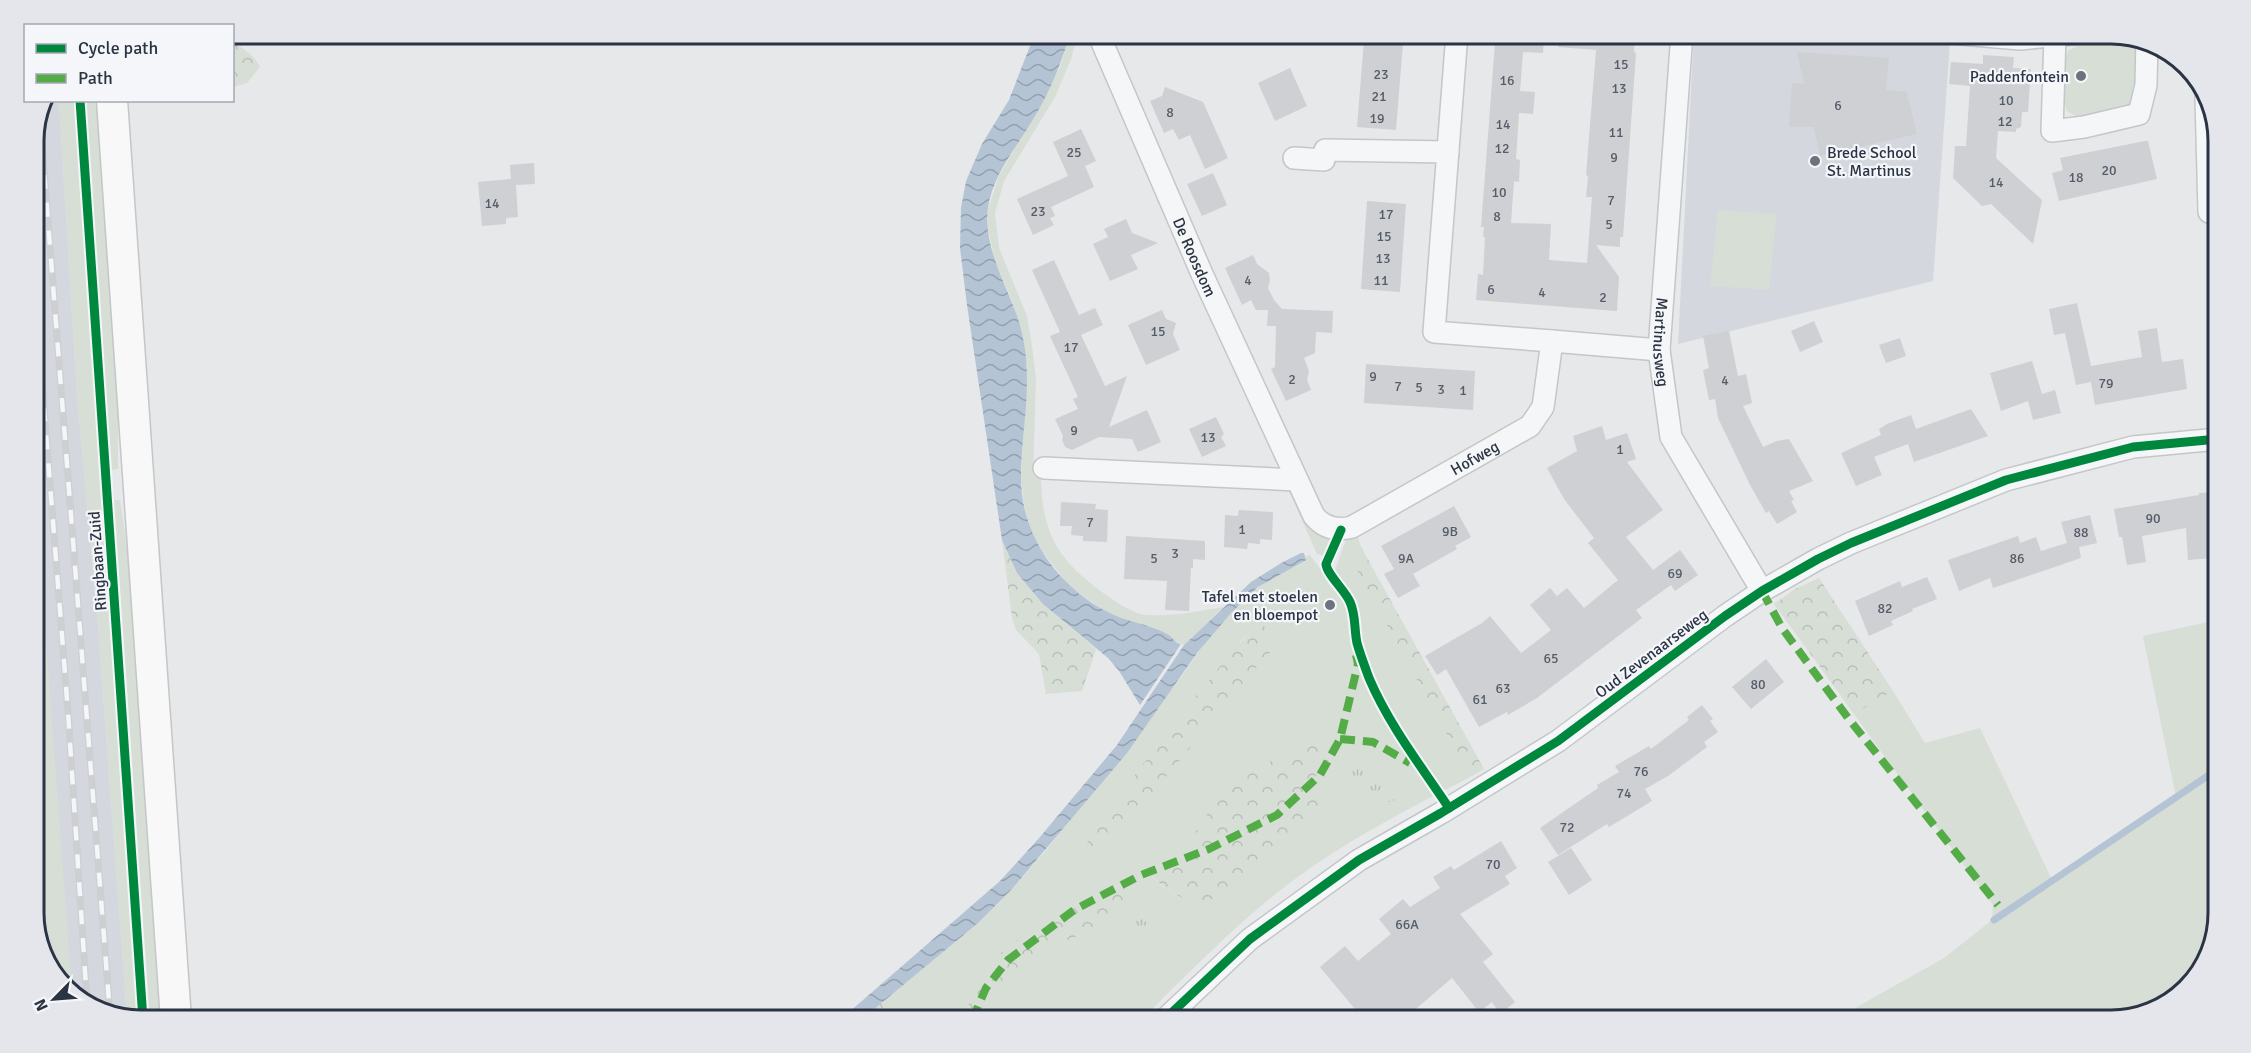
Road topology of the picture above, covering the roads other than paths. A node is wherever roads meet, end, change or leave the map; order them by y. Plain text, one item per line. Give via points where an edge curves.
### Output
1 (1103, 44) edge
2 (1456, 44) edge
3 (1681, 44) edge
4 (2055, 44) edge
5 (2147, 51) edge
6 (112, 102) edge
7 (1448, 152) junction
8 (1294, 158) dead end
9 (1552, 341) junction
10 (1659, 350) junction
11 (2207, 440) edge
12 (1044, 468) dead end
13 (1296, 480) junction
14 (1341, 530) joint
15 (1762, 591) junction
16 (175, 1010) edge
17 (1175, 1010) edge

1 - 13 street, De Roosdom
2 - 7 street
3 - 10 street, Martinusweg
4 - 5 street via 2052,131 2139,114
6 - 16 street
7 - 8 street via 1325,150 1324,160
7 - 9 street via 1434,332
9 - 10 street
9 - 14 street, Hofweg via 1543,406 1530,426
10 - 15 street, Martinusweg via 1671,437
11 - 15 street, Oud Zevenaarseweg via 2133,447 2006,480 1851,543
12 - 13 street
13 - 14 street, De Roosdom via 1320,523
15 - 17 street, Oud Zevenaarseweg via 1558,741 1359,860 1250,939

